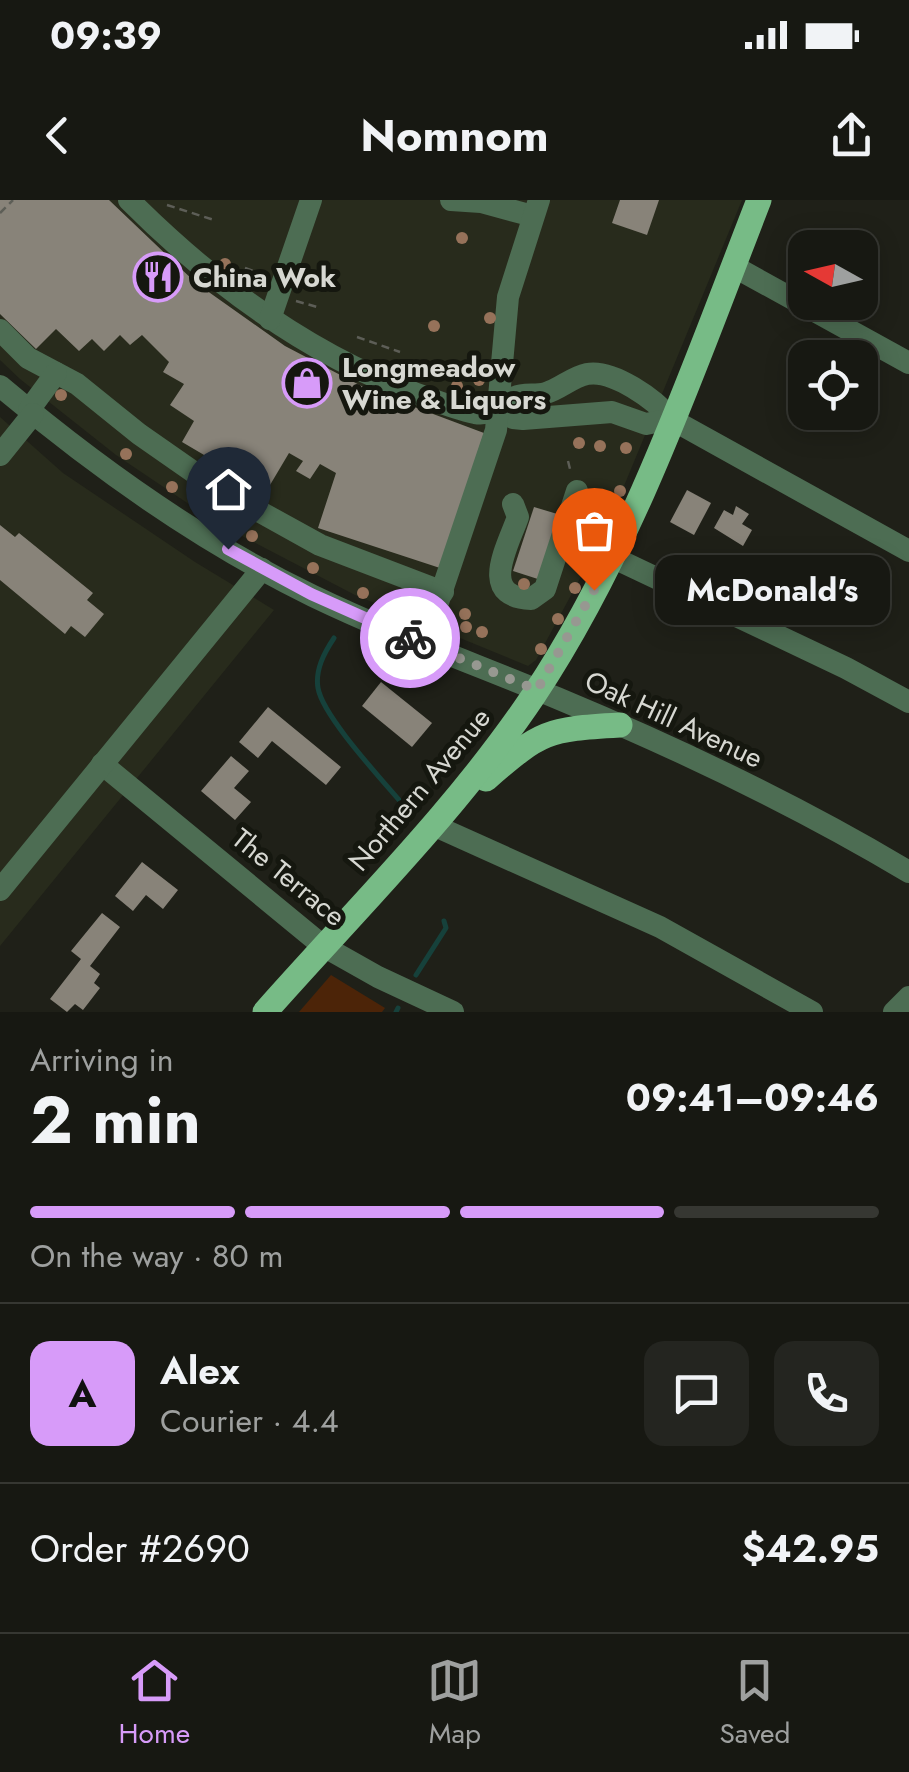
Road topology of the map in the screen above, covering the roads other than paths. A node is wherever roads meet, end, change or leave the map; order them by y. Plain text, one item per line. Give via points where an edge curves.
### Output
1 (129, 200) edge
2 (311, 200) edge
3 (451, 200) edge
4 (759, 200) edge
5 (536, 208) edge
6 (733, 266) junction
7 (270, 320) junction
8 (0, 330) edge
9 (909, 363) edge
10 (56, 372) junction
11 (0, 386) edge
12 (499, 410) junction
13 (31, 412) junction
14 (671, 419) junction
15 (0, 455) edge
16 (575, 486) road end
17 (512, 504) dead end
18 (909, 551) edge
19 (612, 556) junction
20 (262, 569) junction
21 (443, 592) junction
22 (424, 644) junction
23 (537, 690) junction
24 (909, 702) edge
25 (620, 725) junction
26 (102, 764) junction
27 (433, 824) junction
28 (909, 872) edge
29 (0, 890) edge
30 (324, 946) junction
31 (909, 997) edge
32 (265, 1012) edge
33 (452, 1012) edge
34 (812, 1012) edge
35 (894, 1012) edge

1 - 7 street
2 - 7 street
3 - 5 street
4 - 6 main road, Northern Avenue
5 - 12 street via 509,291
6 - 9 street
6 - 14 main road, Northern Avenue
7 - 12 street via 389,384 475,413
8 - 10 street via 28,358
10 - 13 street
10 - 21 street via 194,474 296,534
11 - 13 street, Oak Hill Avenue
12 - 14 street via 522,419 612,412 646,424
12 - 14 street via 515,397 596,374 654,398
12 - 21 street
13 - 15 street
13 - 20 street, Oak Hill Avenue via 136,492
14 - 18 street
14 - 19 main road, Northern Avenue
16 - 17 street via 545,589 532,599 506,592 500,580 518,517
19 - 23 main road, Northern Avenue
19 - 24 street
20 - 22 street, Oak Hill Avenue
20 - 26 street
21 - 22 street
22 - 23 street, Oak Hill Avenue
23 - 25 street, Oak Hill Avenue
23 - 27 main road, Northern Avenue
25 - 27 main road via 572,728 526,743
25 - 28 street, Oak Hill Avenue
26 - 29 street
26 - 30 street, The Terrace
27 - 30 main road, Northern Avenue
27 - 34 street via 660,927
30 - 32 main road, Northern Avenue
30 - 33 street, The Terrace
31 - 35 street

